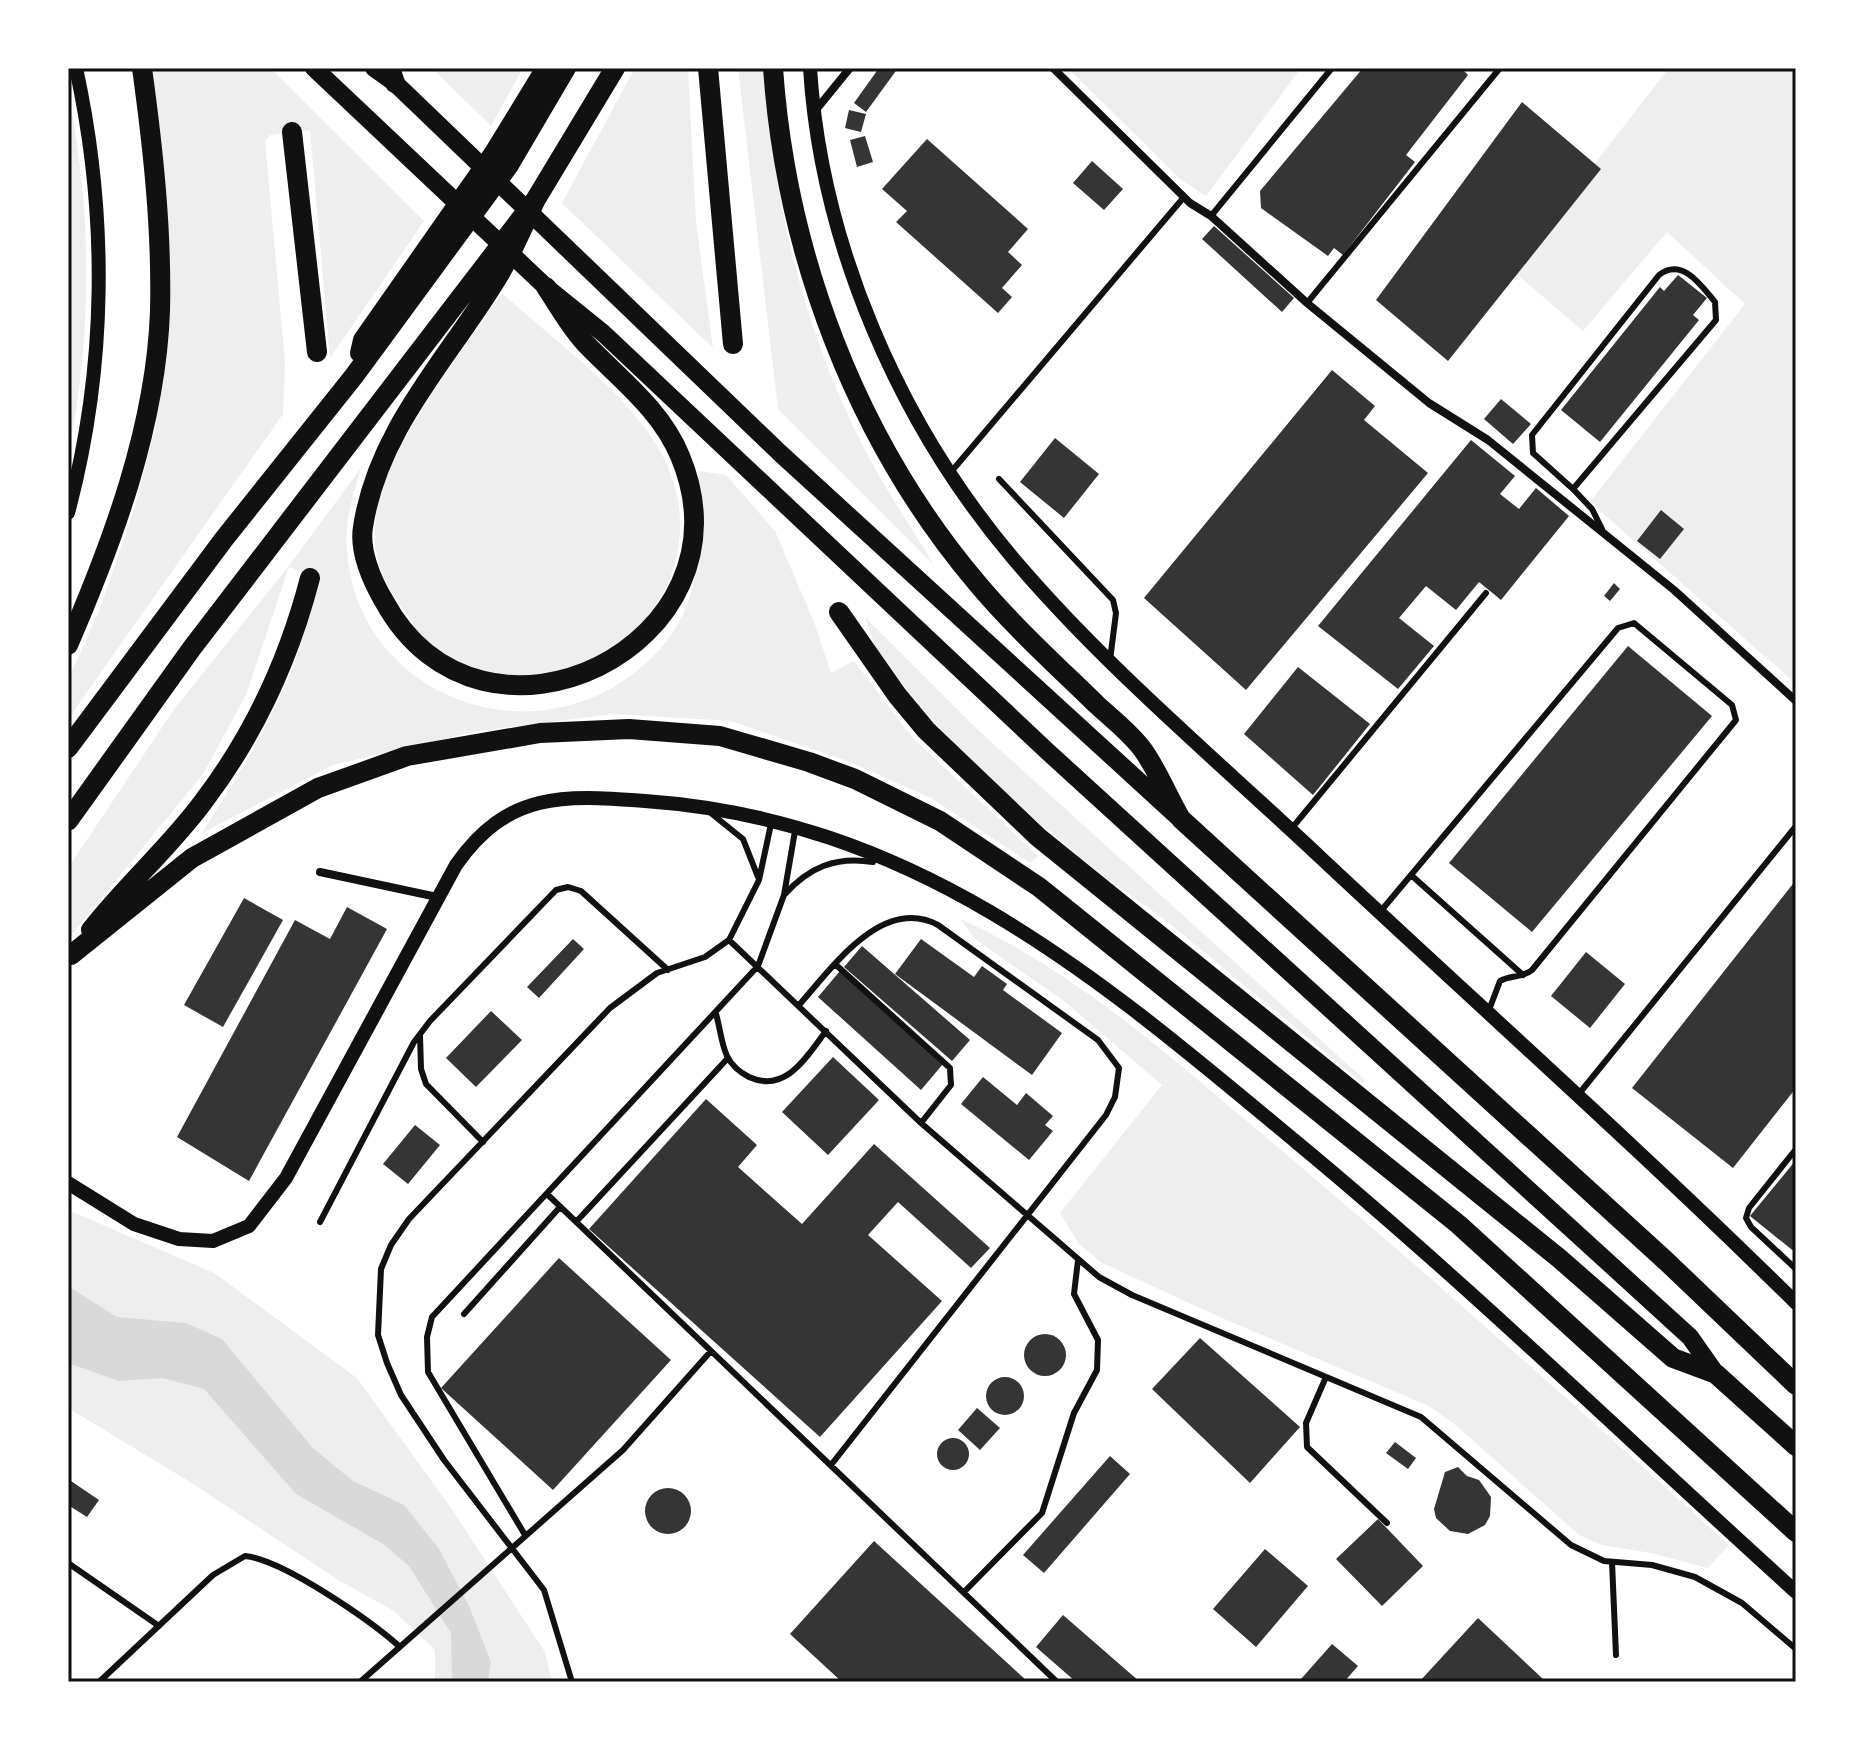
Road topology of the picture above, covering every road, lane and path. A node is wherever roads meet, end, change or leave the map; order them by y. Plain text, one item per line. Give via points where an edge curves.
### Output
1 (76, 68) edge
2 (142, 68) edge
3 (314, 68) edge
4 (374, 68) edge
5 (546, 68) edge
6 (566, 68) edge
7 (615, 68) edge
8 (708, 68) edge
9 (773, 68) edge
10 (810, 68) edge
11 (850, 68) edge
12 (1053, 68) edge
13 (1332, 68) edge
14 (1500, 68) edge
15 (393, 75) edge
16 (814, 112) junction
17 (292, 132) dead end
18 (1184, 197) junction
19 (536, 199) junction
20 (1211, 216) junction
21 (546, 287) junction
22 (1307, 303) junction
23 (733, 344) dead end
24 (317, 352) dead end
25 (354, 376) junction
26 (951, 473) junction
27 (999, 479) dead end
28 (1573, 489) junction
29 (68, 513) edge
30 (1603, 533) junction
31 (310, 578) dead end
32 (1486, 593) dead end
33 (839, 612) dead end
34 (68, 645) edge
35 (1110, 660) junction
36 (1796, 701) edge
37 (68, 748) edge
38 (699, 806) junction
39 (1181, 819) junction
40 (68, 821) edge
41 (772, 821) junction
42 (1796, 826) edge
43 (796, 827) junction
44 (1290, 829) junction
45 (908, 867) junction
46 (320, 872) dead end
47 (1411, 875) junction
48 (759, 880) junction
49 (784, 895) junction
50 (437, 897) junction
51 (1379, 912) junction
52 (729, 940) junction
53 (70, 957) edge
54 (835, 964) junction
55 (758, 966) junction
56 (668, 970) junction
57 (1523, 975) junction
58 (799, 1005) junction
59 (1488, 1013) junction
60 (716, 1014) junction
61 (826, 1031) junction
62 (420, 1035) junction
63 (728, 1058) junction
64 (1578, 1095) junction
65 (921, 1123) junction
66 (483, 1142) junction
67 (1796, 1149) edge
68 (68, 1183) edge
69 (547, 1194) junction
70 (560, 1207) junction
71 (1027, 1216) junction
72 (320, 1222) dead end
73 (576, 1222) junction
74 (1078, 1260) junction
75 (1796, 1269) edge
76 (1796, 1303) edge
77 (464, 1314) dead end
78 (711, 1351) junction
79 (1716, 1374) junction
80 (1326, 1377) junction
81 (1796, 1385) edge
82 (1796, 1446) edge
83 (831, 1465) junction
84 (1387, 1523) dead end
85 (1796, 1532) edge
86 (525, 1535) junction
87 (510, 1549) junction
88 (1612, 1562) junction
89 (68, 1563) edge
90 (965, 1591) junction
91 (1796, 1592) edge
92 (159, 1626) junction
93 (400, 1647) junction
94 (1796, 1649) edge
95 (1616, 1655) dead end
96 (99, 1682) edge
97 (360, 1682) edge
98 (572, 1682) edge
99 (1057, 1682) edge

1 - 29 street via 92,159 100,297 90,413
2 - 34 highway via 158,196 160,312 142,428 122,501
3 - 21 highway
4 - 15 highway
5 - 25 highway via 494,153 363,340
6 - 25 highway via 509,165
7 - 19 highway
8 - 23 highway
9 - 39 highway via 783,164 801,246 823,312 876,429 916,498 975,581 1142,748
10 - 16 street
11 - 16 street
12 - 18 street
13 - 20 lane
14 - 22 lane
15 - 39 highway via 781,454
16 - 26 street via 828,190 863,299 905,394
17 - 24 highway
18 - 20 street
18 - 26 lane
19 - 21 highway via 500,273 394,432 377,470 362,531 376,587 406,634 452,669 508,685 563,681 592,672 644,638 676,595 691,539 688,484 680,456 630,385 586,344
19 - 40 highway via 192,648
20 - 22 street
21 - 79 highway via 603,333 1047,751 1690,1337
22 - 30 street via 1429,403 1488,440
25 - 37 highway via 242,515
26 - 35 street via 1012,557
27 - 35 lane via 1113,600
28 - 28 lane via 1716,320 1715,302 1682,270 1659,275 1532,435 1533,453
28 - 30 lane via 1594,511
30 - 36 street
31 - 53 highway via 283,663 226,771
32 - 44 lane
33 - 79 highway via 926,730 1017,819 1560,1259 1673,1358
35 - 44 street
38 - 41 street
38 - 48 lane via 743,839
38 - 50 street via 574,796 539,801 515,810 475,840
39 - 81 highway
41 - 43 street
41 - 48 lane
42 - 64 lane
43 - 45 street
43 - 49 lane
44 - 51 street
45 - 49 lane via 835,861 810,871
45 - 91 street via 1035,937 1136,1009 1384,1216
46 - 50 street
47 - 51 lane
47 - 57 lane
47 - 57 lane via 1623,624 1638,626 1732,705 1737,714 1734,725
48 - 52 lane
49 - 55 lane
50 - 68 street via 286,1178 249,1226 213,1241 179,1239 134,1224
51 - 59 street
52 - 55 lane
52 - 56 lane via 705,957
53 - 85 highway via 192,858 318,788 407,756 505,737 629,729 720,736 809,762 929,815 1039,887 1458,1224
54 - 58 lane
54 - 65 lane via 950,1068 951,1085
54 - 71 lane via 886,924 908,917 929,920 1114,1056 1119,1068 1115,1097
55 - 58 lane
55 - 60 lane
56 - 62 lane via 581,891 556,890
56 - 66 lane via 610,1008
57 - 59 lane via 1500,981
58 - 61 lane
59 - 64 street
60 - 63 lane
60 - 69 lane
61 - 63 lane via 800,1066 773,1081 741,1073
61 - 65 lane
62 - 66 lane via 426,1084
62 - 72 lane
63 - 73 lane
64 - 76 street
65 - 71 lane
66 - 87 lane via 391,1245 381,1269 378,1335 401,1395
67 - 75 lane via 1746,1218
69 - 70 lane
69 - 86 lane via 446,1298 432,1317 427,1337 428,1372 436,1390
70 - 73 lane
70 - 77 lane
71 - 74 lane
71 - 83 lane
73 - 78 lane
74 - 80 lane via 1132,1295
74 - 90 lane via 1074,1294 1098,1340 1097,1370 1074,1413 1042,1513
78 - 83 lane
78 - 86 lane via 623,1450
79 - 82 highway
80 - 84 lane via 1304,1427 1307,1447
80 - 88 lane via 1429,1422 1571,1545
83 - 90 lane
86 - 87 lane
87 - 93 lane
87 - 98 lane via 544,1590
88 - 94 lane via 1652,1565 1695,1577 1753,1611
88 - 95 lane
89 - 92 lane
90 - 99 lane
92 - 93 lane via 213,1575 245,1556 271,1563 378,1627
92 - 96 lane
93 - 97 lane

